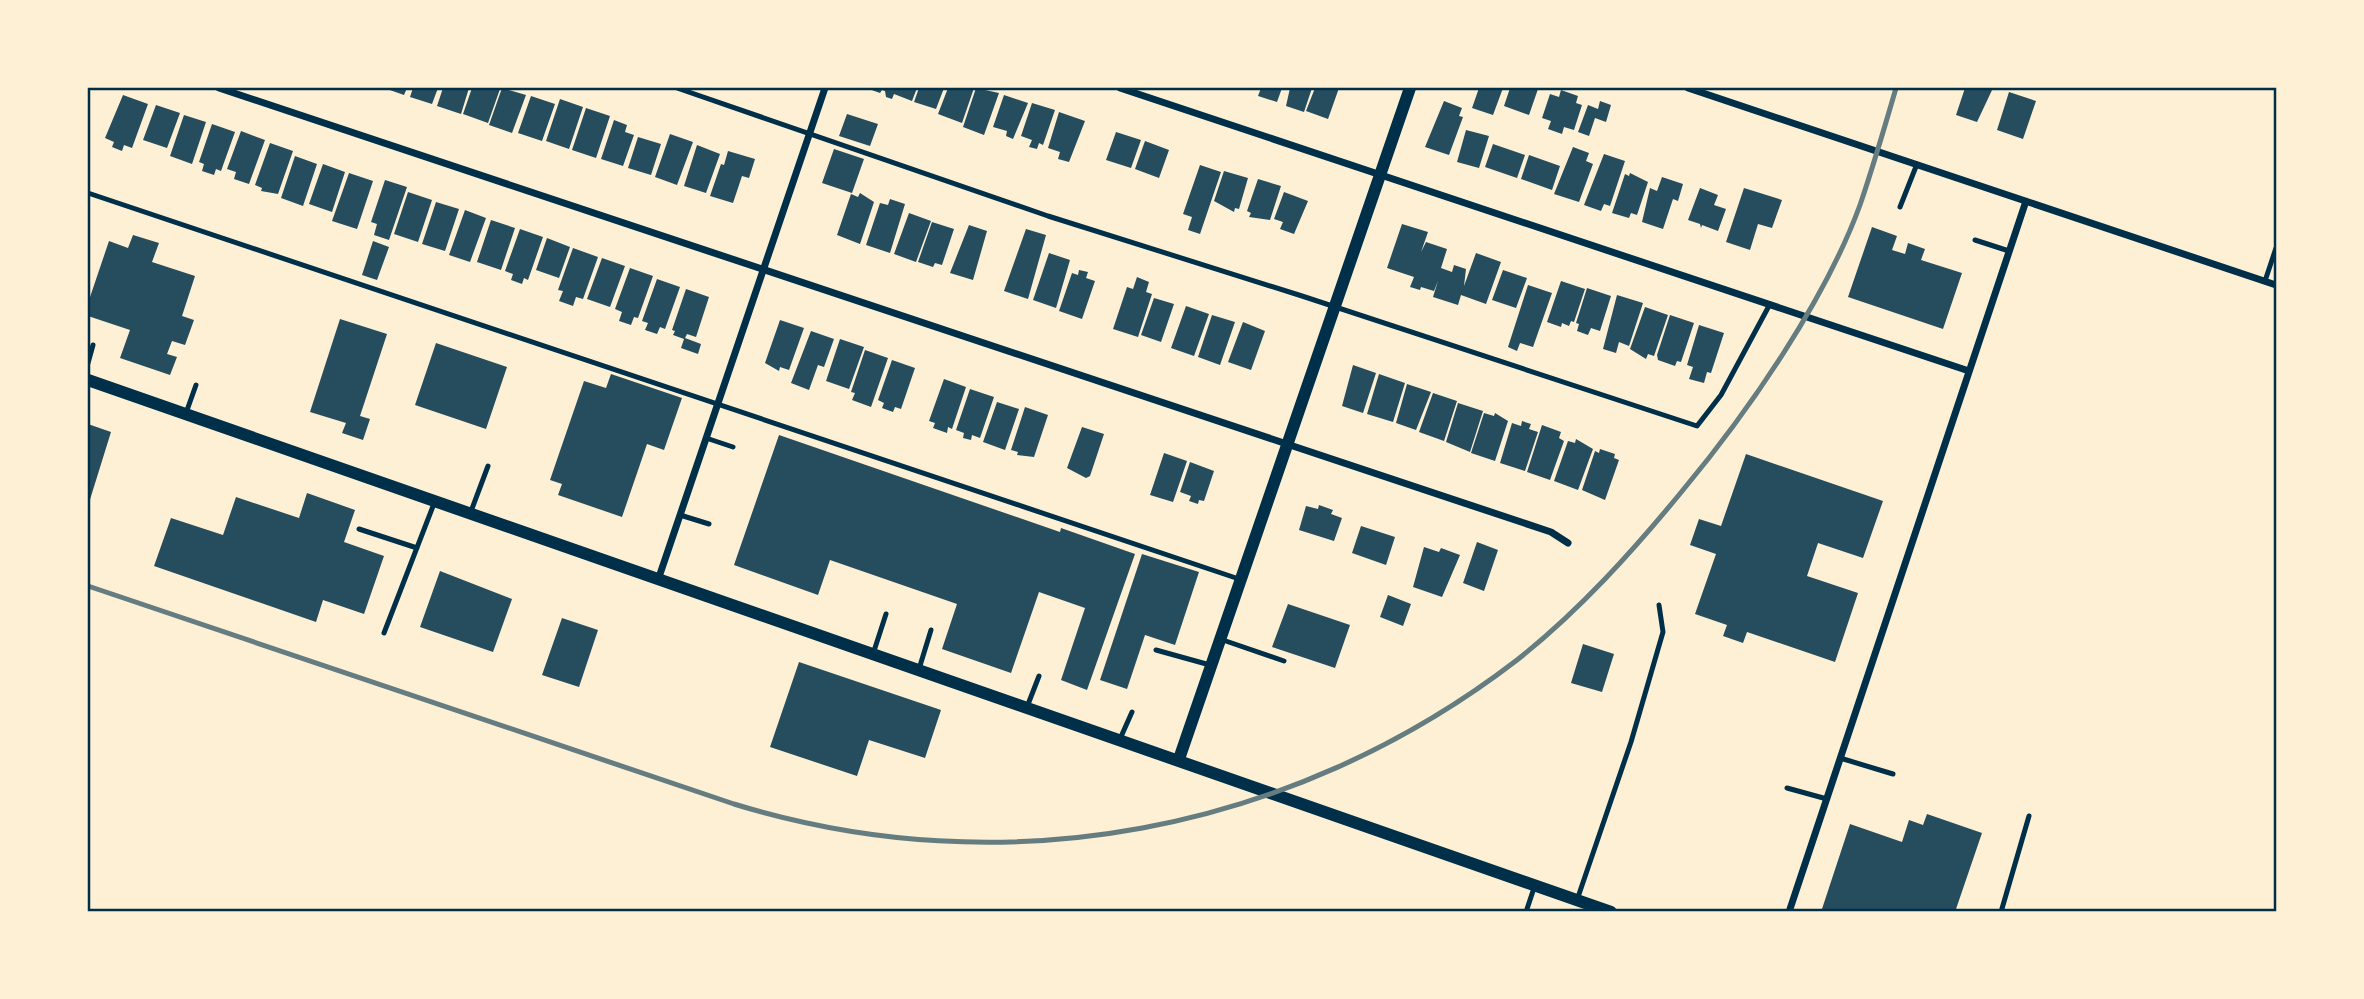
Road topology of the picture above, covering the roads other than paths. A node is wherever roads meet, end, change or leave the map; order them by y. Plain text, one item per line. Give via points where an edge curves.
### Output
1 (219, 88) edge
2 (677, 88) edge
3 (825, 88) edge
4 (1120, 88) edge
5 (1410, 88) edge
6 (1688, 88) edge
7 (810, 132) junction
8 (1917, 164) junction
9 (1380, 174) junction
10 (88, 193) edge
11 (2026, 201) junction
12 (1900, 207) dead end
13 (1975, 240) dead end
14 (2277, 248) edge
15 (2009, 251) junction
16 (763, 269) junction
17 (2265, 281) junction
18 (2277, 285) edge
19 (1770, 304) junction
20 (1334, 309) junction
21 (93, 345) dead end
22 (88, 363) edge
23 (1969, 371) junction
24 (88, 380) edge
25 (196, 385) dead end
26 (717, 405) junction
27 (186, 413) junction
28 (706, 439) junction
29 (1287, 444) junction
30 (733, 447) dead end
31 (488, 466) dead end
32 (435, 501) junction
33 (470, 514) junction
34 (680, 515) junction
35 (709, 524) dead end
36 (359, 529) dead end
37 (1568, 543) dead end
38 (417, 548) junction
39 (658, 580) junction
40 (1242, 580) junction
41 (1659, 605) dead end
42 (886, 614) dead end
43 (931, 630) dead end
44 (384, 633) dead end
45 (1220, 639) junction
46 (1156, 650) dead end
47 (873, 654) junction
48 (1284, 661) dead end
49 (1211, 666) junction
50 (919, 670) junction
51 (1038, 676) dead end
52 (1027, 707) junction
53 (1132, 712) dead end
54 (1120, 739) junction
55 (1840, 758) junction
56 (1179, 759) junction
57 (1893, 774) dead end
58 (1787, 788) dead end
59 (1827, 799) junction
60 (2029, 816) dead end
61 (1535, 885) junction
62 (1577, 900) junction
63 (1526, 912) edge
64 (1611, 912) edge
65 (1789, 912) edge
66 (2001, 912) edge

1 - 16 street
2 - 7 lane
3 - 7 street
4 - 9 street
5 - 9 street
6 - 8 street
7 - 16 street
7 - 20 lane
8 - 11 street
8 - 12 lane
9 - 19 street
9 - 20 street
10 - 26 lane
11 - 15 street
11 - 17 street
13 - 15 lane
14 - 17 lane
15 - 23 street
16 - 26 street
16 - 29 street
17 - 18 street
19 - 20 lane via 1721,395 1697,426
19 - 23 street
20 - 29 street
21 - 22 lane
23 - 55 street
24 - 27 street
25 - 27 lane
26 - 28 street
26 - 40 lane
27 - 32 street
28 - 30 lane
28 - 34 street
29 - 37 street via 1550,532
29 - 40 street
31 - 33 lane
32 - 33 street
32 - 38 lane
33 - 39 street
34 - 35 lane
34 - 39 street
36 - 38 lane
38 - 44 lane
39 - 47 street
40 - 45 street
41 - 62 lane via 1663,632
42 - 47 lane
43 - 50 lane
45 - 48 lane
45 - 49 street
46 - 49 lane
47 - 50 street
49 - 56 street
50 - 52 street
51 - 52 lane
52 - 54 street
53 - 54 lane
54 - 56 street
55 - 57 lane
55 - 59 street
56 - 61 street
58 - 59 lane
59 - 65 street
60 - 66 lane
61 - 62 street
61 - 63 lane
62 - 64 street

